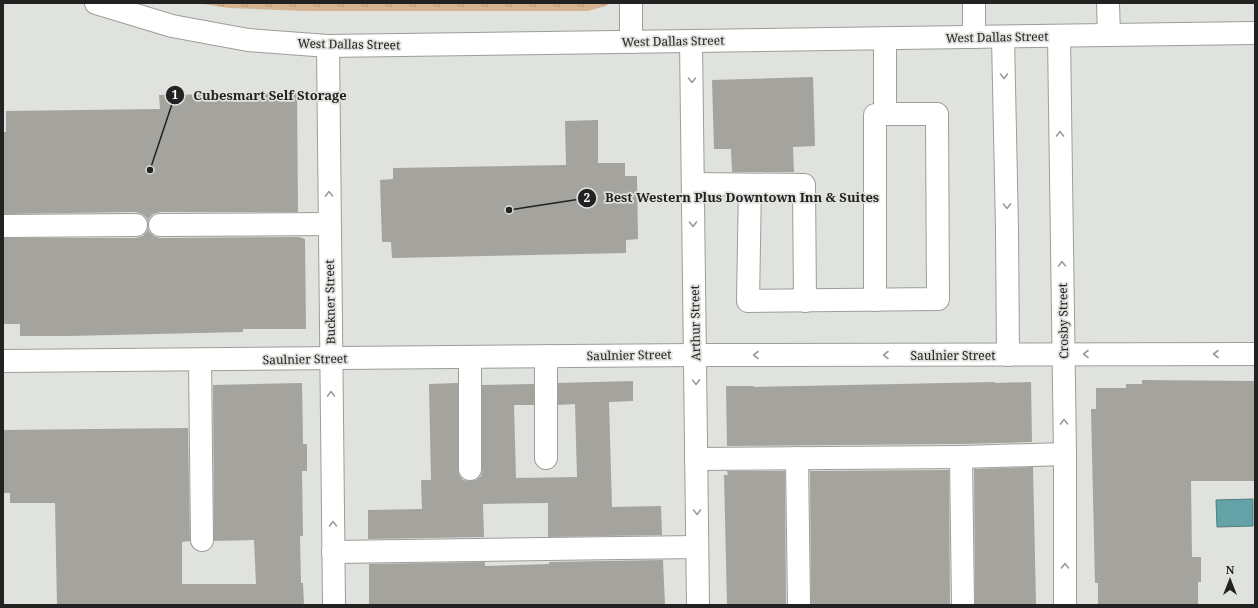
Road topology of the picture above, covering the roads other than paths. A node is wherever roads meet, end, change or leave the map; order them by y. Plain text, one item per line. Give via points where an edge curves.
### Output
1 (96, 3) edge
2 (631, 3) edge
3 (974, 3) edge
4 (1108, 3) edge
5 (1255, 33) edge
6 (1109, 35) junction
7 (1059, 36) junction
8 (974, 37) junction
9 (1004, 37) junction
10 (885, 38) junction
11 (691, 41) junction
12 (631, 42) junction
13 (328, 46) junction
14 (885, 114) junction
15 (693, 184) junction
16 (750, 185) junction
17 (329, 224) junction
18 (136, 225) dead end
19 (160, 225) dead end
20 (3, 226) edge
21 (875, 300) junction
22 (805, 301) junction
23 (695, 354) junction
24 (1008, 354) junction
25 (1064, 354) junction
26 (1255, 354) edge
27 (546, 356) junction
28 (470, 357) junction
29 (331, 359) junction
30 (200, 360) junction
31 (3, 362) edge
32 (1065, 454) junction
33 (961, 456) junction
34 (546, 458) dead end
35 (797, 458) junction
36 (696, 459) junction
37 (470, 469) dead end
38 (202, 540) dead end
39 (697, 547) junction
40 (333, 552) junction
41 (334, 605) edge
42 (698, 605) edge
43 (799, 605) edge
44 (963, 605) edge
45 (1065, 605) edge

1 - 13 street, West Dallas Street via 172,26 248,40
2 - 12 street
3 - 8 street
4 - 6 street
5 - 6 street, West Dallas Street
6 - 7 street, West Dallas Street
7 - 9 street, West Dallas Street
25 -> 7 street, Crosby Street
8 - 9 street, West Dallas Street
8 - 10 street, West Dallas Street
9 -> 24 street
10 - 11 street, West Dallas Street
10 - 14 street
11 - 12 street, West Dallas Street
11 -> 15 street, Arthur Street
12 - 13 street, West Dallas Street
17 -> 13 street, Buckner Street
14 - 21 street via 875,115
14 - 21 street via 937,114 938,299
15 - 16 street
15 -> 23 street, Arthur Street
16 - 22 street via 804,185
16 - 22 street via 748,301
17 - 19 street
17 - 29 street, Buckner Street
18 - 20 street
21 - 22 street
24 -> 23 street, Saulnier Street
23 - 27 street, Saulnier Street
23 -> 36 street, Arthur Street
24 - 25 street, Saulnier Street
26 -> 25 street, Saulnier Street
32 -> 25 street, Crosby Street
27 - 28 street, Saulnier Street
27 - 34 street
28 - 29 street, Saulnier Street
28 - 37 street
29 - 30 street, Saulnier Street
40 -> 29 street, Buckner Street
30 - 31 street, Saulnier Street
30 - 38 street
32 - 33 street
45 -> 32 street, Crosby Street
33 - 35 street
33 - 44 street
35 - 36 street
35 - 43 street
36 -> 39 street, Arthur Street
39 - 40 street
39 - 42 street, Arthur Street
40 - 41 street, Buckner Street

